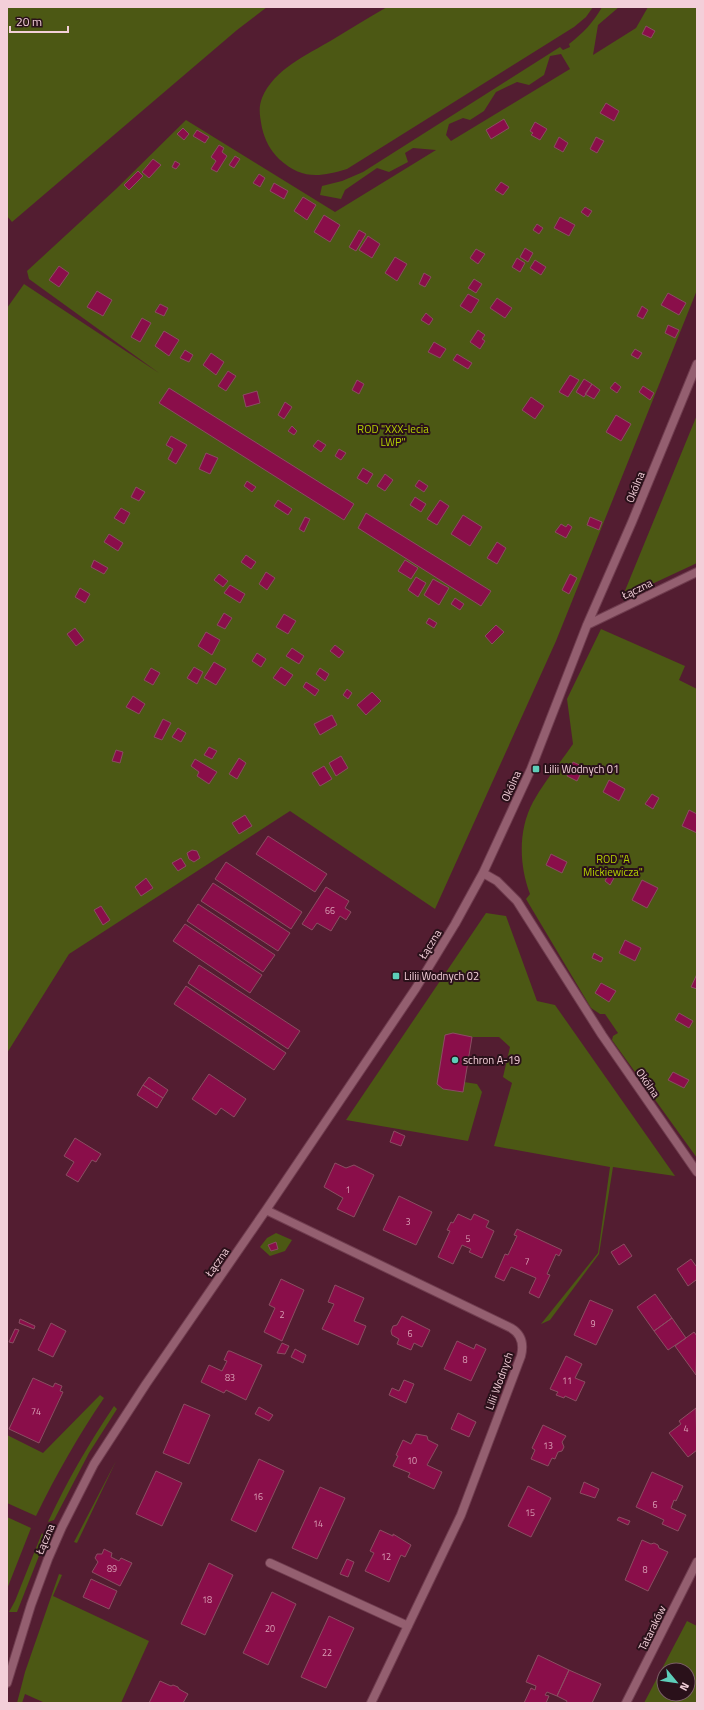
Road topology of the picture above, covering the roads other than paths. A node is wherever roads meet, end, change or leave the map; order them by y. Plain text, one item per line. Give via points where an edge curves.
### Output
1 (697, 364) edge
2 (697, 572) edge
3 (586, 625) junction
4 (483, 873) junction
5 (697, 1172) edge
6 (266, 1210) junction
7 (270, 1562) dead end
8 (697, 1562) edge
9 (408, 1626) junction
10 (9, 1665) edge
11 (7, 1683) edge
12 (371, 1703) edge
13 (626, 1703) edge

1 - 3 street, Okólna via 632,522
2 - 3 street, Łączna
3 - 4 street, Okólna via 531,768
4 - 5 street, Okólna via 496,881 517,901 602,1035
4 - 6 street, Łączna via 416,988
6 - 9 street, Lilii Wodnych via 511,1328 521,1339 521,1356 461,1515
6 - 10 street, Łączna via 94,1464 48,1559
7 - 9 street
8 - 13 street, Tataraków
9 - 12 street, Lilii Wodnych
10 - 11 street, Łączna

